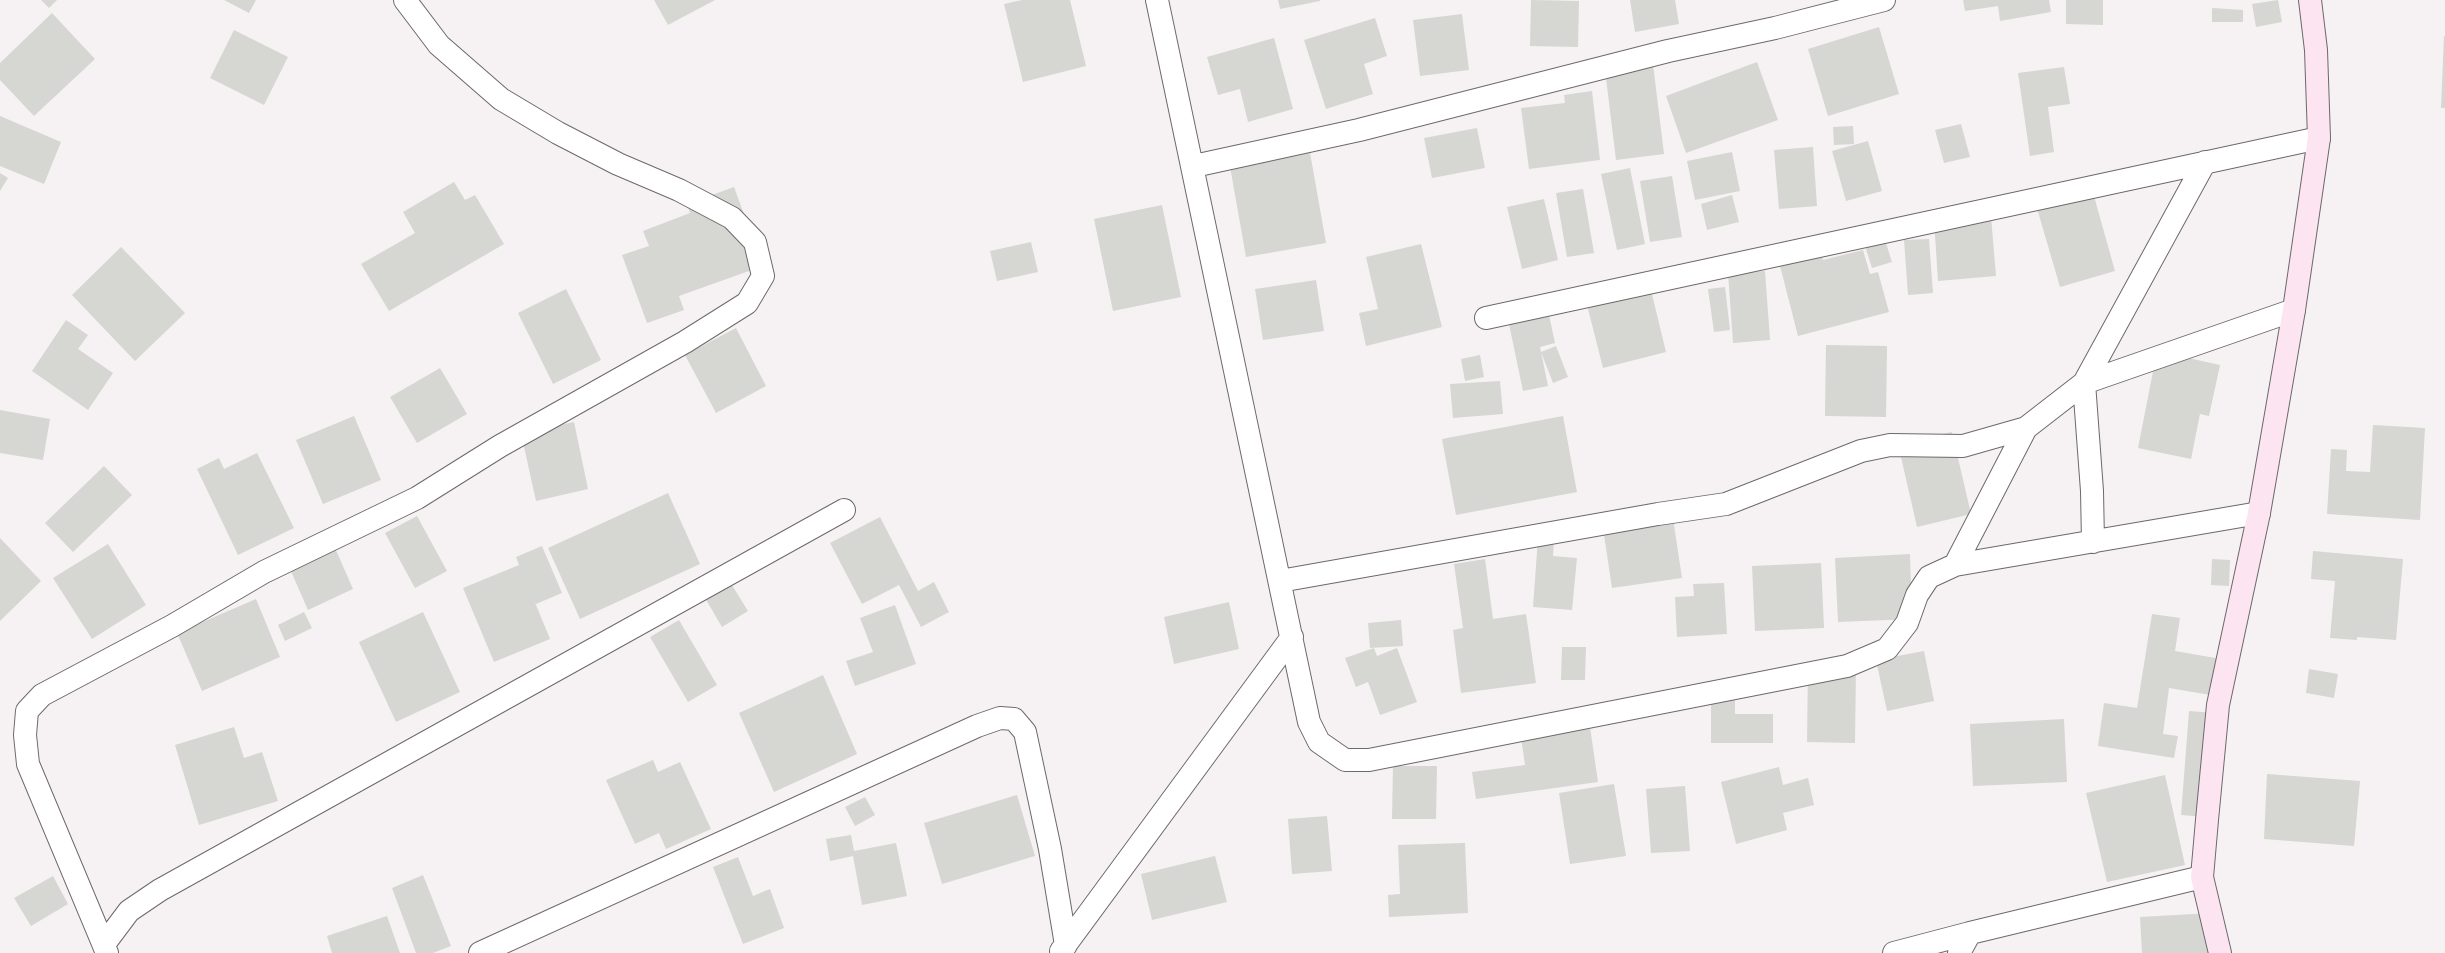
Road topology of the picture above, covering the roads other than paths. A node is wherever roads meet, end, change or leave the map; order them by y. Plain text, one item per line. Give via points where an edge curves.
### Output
1 (405, 0) edge
2 (1157, 0) edge
3 (1884, 0) edge
4 (2310, 0) edge
5 (2320, 138) junction
6 (2206, 162) junction
7 (1194, 166) junction
8 (2294, 310) junction
9 (1486, 318) dead end
10 (2084, 383) junction
11 (2026, 428) junction
12 (844, 510) dead end
13 (2258, 513) junction
14 (2092, 542) junction
15 (1955, 565) junction
16 (1280, 581) junction
17 (1292, 637) junction
18 (2202, 877) junction
19 (1970, 933) junction
20 (106, 948) edge
21 (1062, 949) edge
22 (480, 953) edge
23 (1894, 953) edge
24 (1959, 953) edge
25 (2220, 953) edge

1 - 20 street via 439,45 501,99 558,133 618,164 679,190 732,218 755,242 763,276 747,304 685,342 500,446 417,498 264,572 172,626 42,695 27,711 25,735 28,764
2 - 7 street
3 - 7 street via 1775,28 1668,51 1360,130
4 - 5 street via 2316,50
5 - 6 street
5 - 8 street
6 - 9 street
6 - 10 street
7 - 16 street
8 - 10 street
8 - 13 street
10 - 11 street
10 - 14 street via 2092,491
11 - 15 street
11 - 16 street via 1963,446 1890,445 1861,451 1726,504
12 - 20 street via 160,890 129,911
13 - 14 street
13 - 18 street via 2218,705
14 - 15 street
15 - 17 street via 1929,577 1917,595 1907,622 1887,649 1847,666 1369,760 1345,760 1319,742 1309,722
16 - 17 street
17 - 21 street
18 - 19 street
18 - 25 street
19 - 23 street
19 - 24 street
21 - 22 street via 1050,849 1026,732 1014,719 1000,718 970,729

